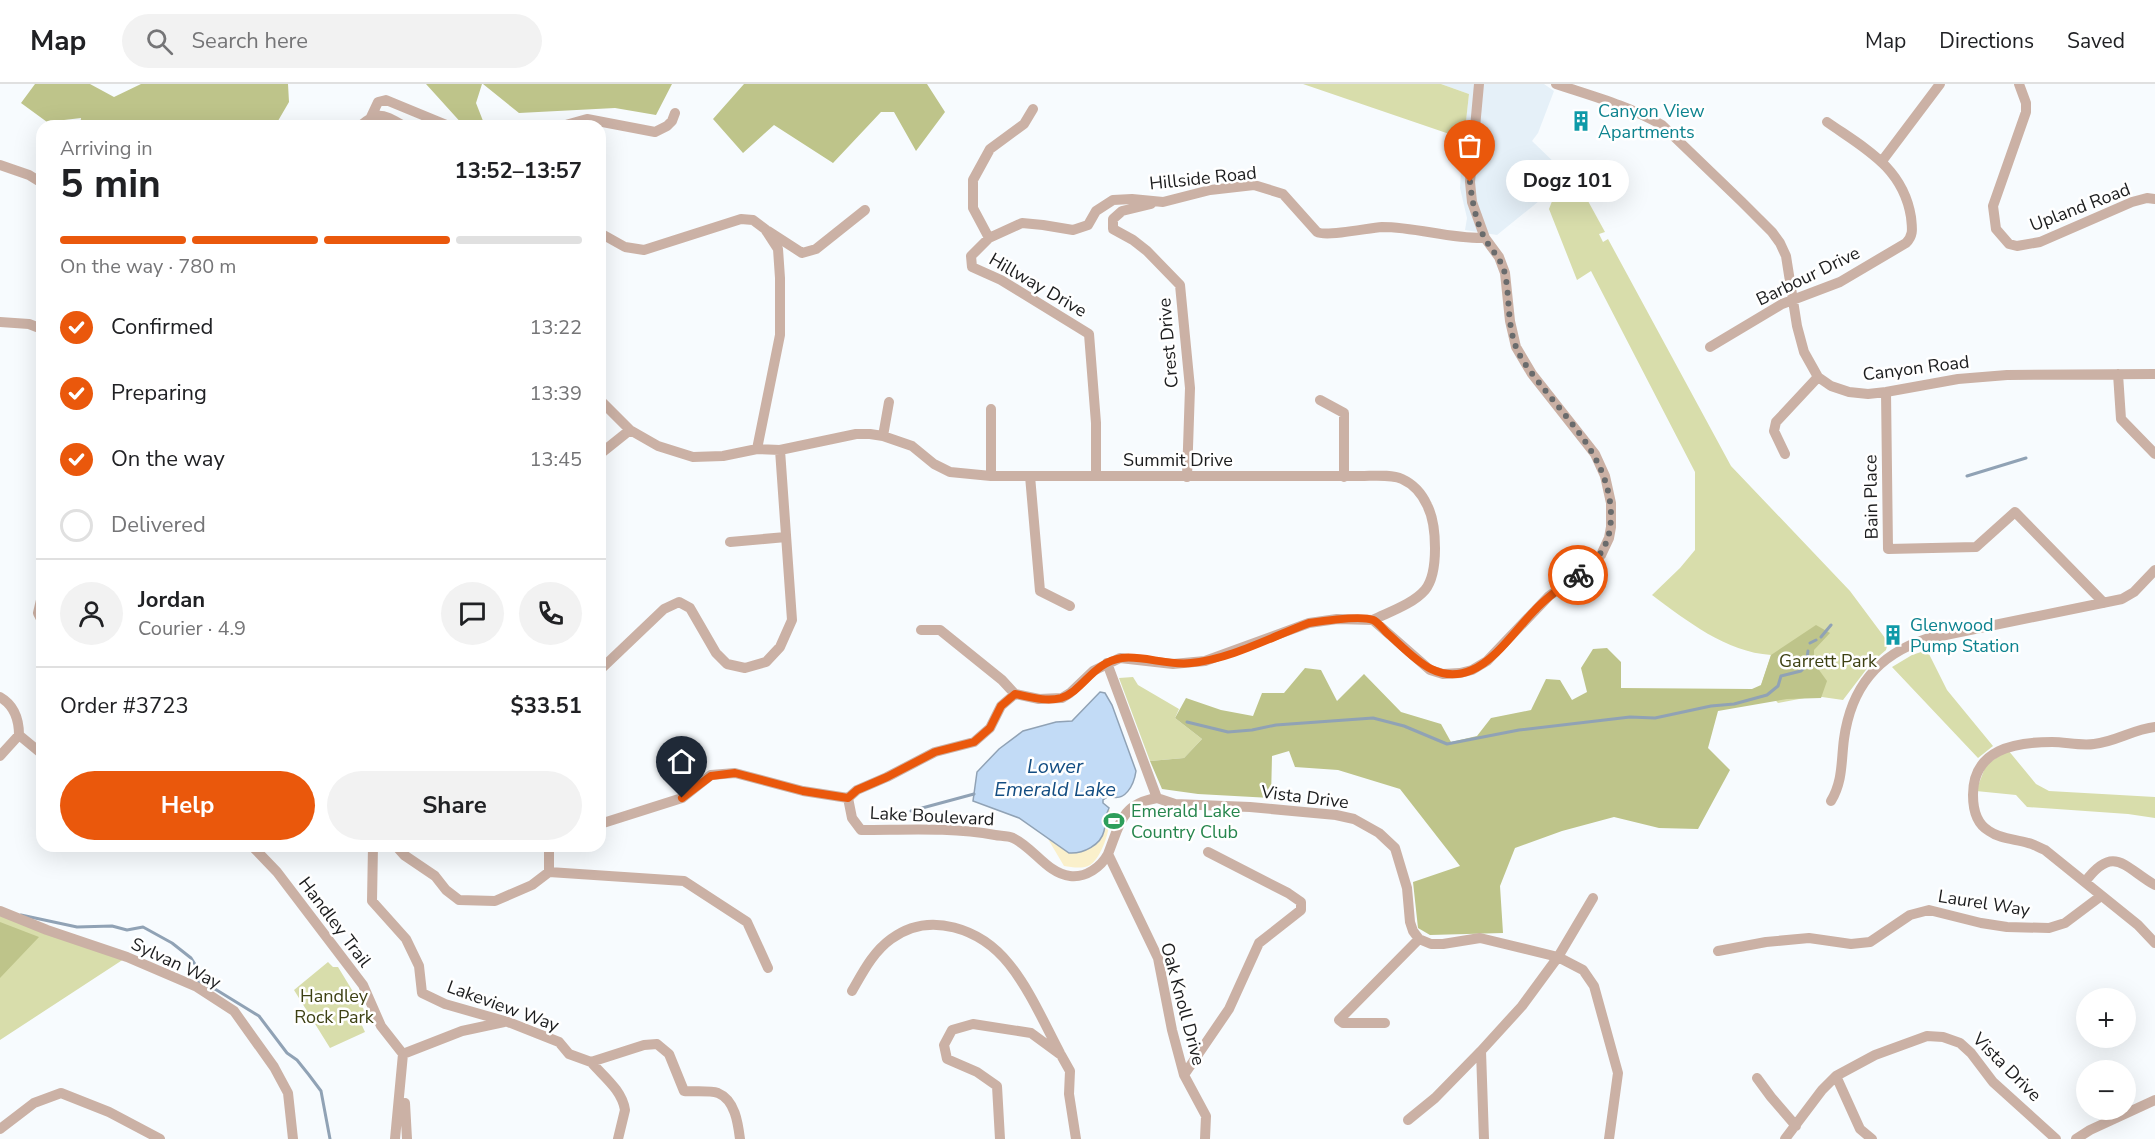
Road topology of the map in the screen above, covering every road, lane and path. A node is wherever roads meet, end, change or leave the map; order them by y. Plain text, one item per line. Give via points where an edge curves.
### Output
1 (1479, 84) edge
2 (1556, 84) edge
3 (1940, 84) edge
4 (2019, 84) edge
5 (1033, 109) dead end
6 (675, 113) dead end
7 (371, 117) junction
8 (367, 120) edge
9 (392, 120) edge
10 (434, 120) edge
11 (1827, 122) dead end
12 (606, 123) edge
13 (1882, 161) junction
14 (0, 165) edge
15 (36, 179) edge
16 (2155, 199) edge
17 (1163, 202) junction
18 (865, 210) dead end
19 (765, 229) junction
20 (606, 236) edge
21 (989, 238) junction
22 (1485, 238) junction
23 (1794, 299) junction
24 (0, 322) edge
25 (36, 327) edge
26 (1710, 347) dead end
27 (2118, 374) junction
28 (2155, 374) edge
29 (1818, 377) junction
30 (1886, 392) junction
31 (1320, 400) dead end
32 (889, 402) dead end
33 (606, 406) edge
34 (992, 408) dead end
35 (630, 430) junction
36 (883, 436) junction
37 (606, 449) edge
38 (757, 449) junction
39 (780, 450) junction
40 (1785, 454) dead end
41 (2155, 454) edge
42 (992, 476) junction
43 (1030, 476) junction
44 (1096, 476) junction
45 (1187, 477) junction
46 (1344, 477) junction
47 (786, 537) junction
48 (730, 542) dead end
49 (2155, 570) edge
50 (2103, 603) junction
51 (1070, 606) dead end
52 (1373, 620) junction
53 (921, 630) dead end
54 (1107, 663) junction
55 (606, 664) edge
56 (1015, 694) junction
57 (0, 697) edge
58 (2155, 727) edge
59 (19, 735) junction
60 (36, 749) edge
61 (0, 756) edge
62 (848, 798) junction
63 (1157, 798) junction
64 (1831, 801) dead end
65 (606, 822) edge
66 (258, 852) edge
67 (372, 852) edge
68 (401, 852) edge
69 (549, 852) edge
70 (1208, 852) dead end
71 (1108, 854) junction
72 (549, 872) junction
73 (2085, 882) junction
74 (2155, 885) edge
75 (2101, 896) junction
76 (1593, 898) dead end
77 (0, 911) edge
78 (1419, 939) junction
79 (2155, 943) edge
80 (1718, 951) dead end
81 (1558, 957) junction
82 (768, 968) dead end
83 (852, 991) dead end
84 (508, 1022) junction
85 (1386, 1023) dead end
86 (1481, 1051) junction
87 (403, 1054) junction
88 (1061, 1055) junction
89 (591, 1062) junction
90 (1184, 1075) junction
91 (1836, 1076) junction
92 (1757, 1078) dead end
93 (400, 1080) junction
94 (2155, 1100) edge
95 (1408, 1119) dead end
96 (1796, 1125) junction
97 (0, 1129) edge
98 (160, 1139) edge
99 (293, 1139) edge
100 (395, 1139) edge
101 (407, 1139) edge
102 (618, 1139) edge
103 (740, 1139) edge
104 (1000, 1139) edge
105 (1076, 1139) edge
106 (1205, 1139) edge
107 (1484, 1139) edge
108 (1609, 1139) edge
109 (1785, 1139) edge
110 (1872, 1139) edge
111 (2056, 1139) edge
112 (2076, 1139) edge

1 - 22 street via 1470,182 1472,202
2 - 23 street via 1616,103 1662,125 1772,232 1786,256
3 - 13 street
4 - 16 street, Upland Road via 2025,112 1994,206 1996,229 2009,244 2040,242 2132,202
5 - 21 street via 1024,124 990,149 973,180 973,208
6 - 12 street via 668,126 654,132
7 - 8 street
7 - 9 street
7 - 10 street via 378,102 386,100
11 - 13 street, Barbour Drive
13 - 23 street, Barbour Drive via 1899,182 1909,206 1910,238 1840,282
14 - 15 street
17 - 21 street, Hillside Road via 1113,200 1096,211 1088,225 1073,230 1022,224
17 - 22 street, Hillside Road via 1210,190 1254,185 1283,194 1324,236 1384,227
17 - 45 street, Crest Drive via 1122,211 1113,219 1113,229 1147,251 1180,285 1190,388
18 - 19 street via 816,249 802,253
19 - 20 street via 753,220 741,219 644,250 625,247
19 - 38 street via 778,249 780,335
21 - 44 street, Hillway Drive via 970,256 972,267 1001,280 1089,334
22 - 52 street via 1505,273 1516,347 1594,454 1605,476 1611,503 1609,538 1592,565 1549,596 1487,661 1472,670 1443,674 1430,670
23 - 26 street, Barbour Drive
23 - 29 street via 1804,352
24 - 25 street
27 - 28 street, Canyon Road
27 - 30 street, Canyon Road via 1986,376
27 - 41 street via 2121,419
29 - 30 street, Canyon Road via 1849,392
29 - 40 street via 1776,422 1774,431
30 - 50 street, Bain Place via 1888,549 1976,547 2014,512
31 - 46 street via 1344,413
32 - 36 street
33 - 35 street, Summit Drive
34 - 42 street
35 - 37 street
35 - 38 street, Summit Drive via 658,446 693,457
36 - 39 street, Summit Drive via 856,434
36 - 42 street, Summit Drive via 912,446 950,472
38 - 39 street, Summit Drive
39 - 47 street
42 - 43 street, Summit Drive
43 - 44 street, Summit Drive
43 - 51 street via 1040,591
44 - 45 street, Summit Drive
45 - 46 street, Summit Drive
46 - 52 street, Summit Drive via 1401,478 1418,490 1430,516 1434,542 1432,577 1424,591
47 - 48 street
47 - 55 street via 792,620 780,647 766,662 745,668 727,664 716,653 690,608 679,602 664,609
49 - 50 street via 2134,592
50 - 64 street via 1926,639 1896,652 1872,671 1856,694 1846,723 1839,788
52 - 54 street via 1309,623 1205,661 1173,664 1124,657
53 - 56 street via 940,630
54 - 56 street via 1062,698
54 - 63 street
56 - 62 street, Lake Boulevard via 1001,706 990,728 974,742 935,752
57 - 59 street via 12,707
58 - 73 street via 2092,745 2052,742 2001,749 1980,767 1974,780 1975,812 1981,825 1990,832 2045,850
59 - 60 street
59 - 61 street
62 - 65 street via 735,773 711,776 682,798
62 - 71 street, Lake Boulevard via 852,818 861,830 976,831 1013,838 1059,873 1070,876 1097,867
63 - 71 street via 1142,801 1126,812
63 - 78 street, Vista Drive via 1175,804 1336,815 1366,825 1395,848 1407,888 1410,922
66 - 87 street, Handley Trail via 363,985 381,1026
67 - 84 street, Lakeview Way via 372,901 406,939 419,966 422,993 445,1004
68 - 72 street via 435,876 459,900 495,901 532,885
69 - 72 street
70 - 90 street via 1288,893 1301,902 1301,910 1259,943 1229,1009
71 - 90 street, Oak Knoll Drive via 1158,958
72 - 82 street via 684,881 747,922
73 - 74 street via 2102,864 2113,860
73 - 75 street
75 - 79 street
75 - 80 street, Laurel Way via 2065,923 2049,928 2007,927 1929,910 1910,915 1870,942 1851,944 1809,938
76 - 81 street
77 - 99 street, Sylvan Way via 127,957 197,987 234,1011 288,1093
78 - 81 street via 1443,944 1480,938
78 - 85 street via 1339,1020
81 - 86 street via 1522,1006
81 - 108 street via 1583,970 1598,999 1618,1073
83 - 88 street via 870,960 889,940 920,926 954,926 1000,953 1021,980
84 - 87 street via 462,1031
84 - 89 street, Lakeview Way via 559,1042 569,1054
86 - 95 street via 1435,1098
86 - 107 street
87 - 93 street
88 - 104 street via 1031,1033 973,1024 952,1030 944,1045 947,1059 997,1086
88 - 105 street via 1070,1071 1069,1094
89 - 102 street via 622,1097 625,1110
89 - 103 street via 638,1046 657,1044 669,1054 684,1091 718,1093 732,1105
90 - 106 street, Oak Knoll Drive via 1206,1116
91 - 96 street, Vista Drive
91 - 110 street via 1860,1129
91 - 111 street, Vista Drive via 1914,1039 1951,1039 1971,1053 1993,1082
92 - 96 street
93 - 100 street
93 - 101 street via 405,1091
94 - 112 street
96 - 109 street, Vista Drive
97 - 98 street via 34,1103 61,1093

